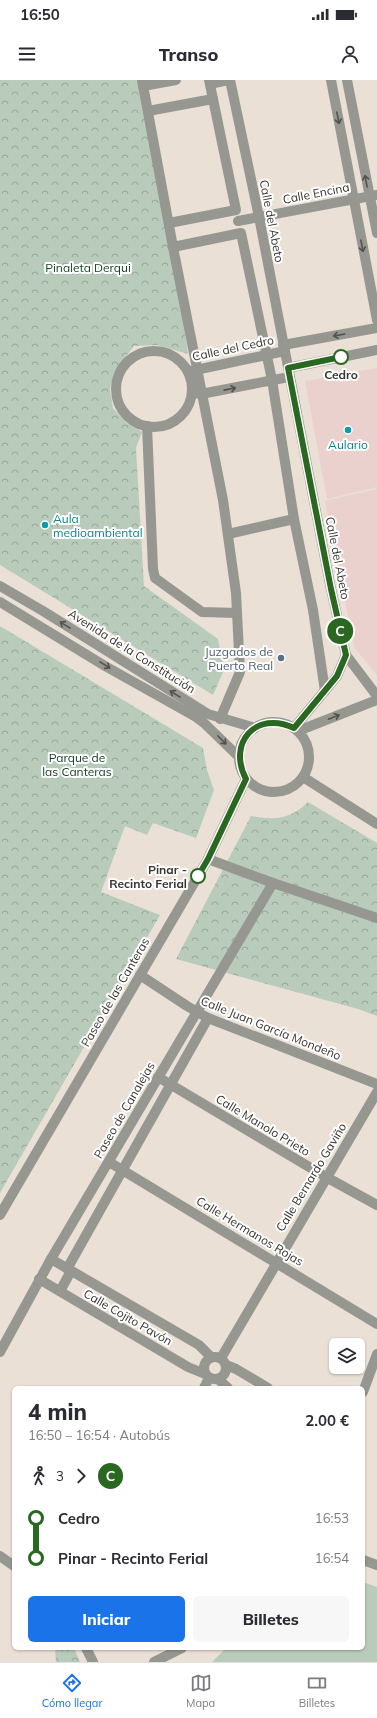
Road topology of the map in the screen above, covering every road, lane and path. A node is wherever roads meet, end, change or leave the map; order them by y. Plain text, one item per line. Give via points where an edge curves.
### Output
1 (176, 80) edge
2 (229, 80) edge
3 (331, 80) edge
4 (347, 80) edge
5 (210, 82) edge
6 (143, 83) edge
7 (213, 99) junction
8 (148, 111) junction
9 (373, 195) edge
10 (353, 200) junction
11 (236, 210) junction
12 (259, 217) junction
13 (238, 221) junction
14 (169, 224) junction
15 (241, 233) junction
16 (377, 233) edge
17 (173, 247) junction
18 (377, 320) edge
19 (377, 328) edge
20 (284, 348) junction
21 (377, 350) edge
22 (266, 355) junction
23 (192, 370) junction
24 (288, 373) junction
25 (272, 380) junction
26 (197, 393) junction
27 (147, 426) junction
28 (294, 520) junction
29 (228, 534) junction
30 (0, 586) edge
31 (0, 602) edge
32 (237, 613) junction
33 (346, 655) junction
34 (324, 691) junction
35 (377, 696) edge
36 (377, 700) edge
37 (220, 719) junction
38 (255, 728) junction
39 (296, 730) junction
40 (239, 757) junction
41 (304, 778) junction
42 (246, 779) junction
43 (377, 824) edge
44 (208, 859) junction
45 (273, 883) junction
46 (377, 918) edge
47 (140, 974) junction
48 (197, 1012) junction
49 (208, 1018) junction
50 (158, 1077) junction
51 (377, 1084) edge
52 (171, 1085) junction
53 (377, 1092) edge
54 (109, 1162) junction
55 (122, 1170) junction
56 (326, 1177) junction
57 (377, 1205) edge
58 (0, 1215) edge
59 (51, 1259) junction
60 (276, 1262) junction
61 (69, 1270) junction
62 (39, 1280) junction
63 (60, 1292) junction
64 (377, 1324) edge
65 (0, 1352) edge
66 (377, 1354) edge
67 (219, 1360) junction
68 (211, 1377) junction
69 (205, 1386) edge
70 (225, 1386) edge
71 (265, 1386) edge
72 (365, 1387) edge
73 (0, 1556) edge
74 (365, 1561) edge
75 (12, 1565) edge
76 (377, 1565) edge
77 (87, 1650) edge
78 (178, 1650) edge
79 (93, 1662) edge
80 (154, 1662) edge

1 - 6 street
2 - 5 street
2 - 12 street, Calle del Abeto
3 -> 10 street
9 -> 4 street
5 - 7 street
6 - 8 street
7 - 8 street
7 - 11 street
8 - 14 street
9 - 10 street, Calle Encina
9 - 16 street
10 - 12 street, Calle Encina
10 -> 18 street
11 - 13 street
11 - 14 street
12 - 13 street, Calle Encina
12 - 20 street, Calle del Abeto
13 - 15 street
14 - 17 street
15 - 17 street
15 - 22 street
17 - 23 street
19 -> 20 street, Calle del Cedro
20 - 22 street, Calle del Cedro
20 - 24 street, Calle del Abeto
21 - 24 street
22 - 23 street, Calle del Cedro
22 - 25 street
23 - 26 street via 191,381
23 - 27 street via 176,358 161,352 144,352 128,360 117,379 120,406 128,417
24 - 25 street
24 - 33 street, Calle del Abeto
26 -> 25 street
25 - 28 street
26 - 27 street via 180,417 168,424
26 - 29 street via 223,500
27 - 32 street via 155,578 202,612
28 - 29 street
28 - 34 street via 313,610
29 - 32 street
37 -> 30 street, Avenida de la Constitución
31 -> 40 street, Avenida de la Constitución via 105,666 196,717
32 - 37 street via 240,672
33 - 34 street via 337,676
33 - 35 street
34 - 39 street
39 -> 36 street
37 - 38 street, Avenida de la Constitución
38 - 39 street via 264,723 274,722 284,723
38 - 40 street via 246,736
39 - 41 street via 304,739 309,753
40 - 42 street
41 - 42 street via 296,786 276,793 264,792
41 - 43 street
42 - 44 street, Paseo de las Canteras
44 - 45 street
44 - 47 street, Paseo de las Canteras
45 - 46 street
45 - 48 street, Paseo de Canalejas
47 - 48 street, Calle Juan García Mondeño
47 - 58 street, Paseo de las Canteras
48 - 49 street, Calle Juan García Mondeño
48 - 50 street, Paseo de Canalejas
49 - 51 street, Calle Juan García Mondeño
49 - 52 street
50 - 52 street, Calle Manolo Prieto
50 - 54 street, Paseo de Canalejas
52 - 55 street
52 - 56 street, Calle Manolo Prieto
53 - 56 street, Calle Bernardo Gaviño
54 - 55 street, Calle Hermanos Rojas
54 - 59 street, Paseo de Canalejas
55 - 60 street, Calle Hermanos Rojas
55 - 61 street
56 - 57 street, Calle Manolo Prieto
56 - 60 street, Calle Bernardo Gaviño
59 - 61 street, Calle Cojito Pavón
59 - 62 street, Paseo de Canalejas
60 - 64 street, Calle Hermanos Rojas
60 - 67 street, Calle Bernardo Gaviño
61 - 63 street
61 - 67 street, Calle Cojito Pavón via 199,1345
62 - 63 street, Calle Cojito Pavón
62 - 65 street, Paseo de Canalejas
63 - 68 street, Calle Cojito Pavón via 188,1367
66 - 72 street
67 - 68 street via 226,1372
67 - 68 street via 208,1359 204,1366
67 - 71 street, Calle Cojito Pavón
68 - 69 street
68 - 70 street, Calle Cojito Pavón
73 - 75 street
74 - 76 street
77 - 79 street
78 - 80 street

